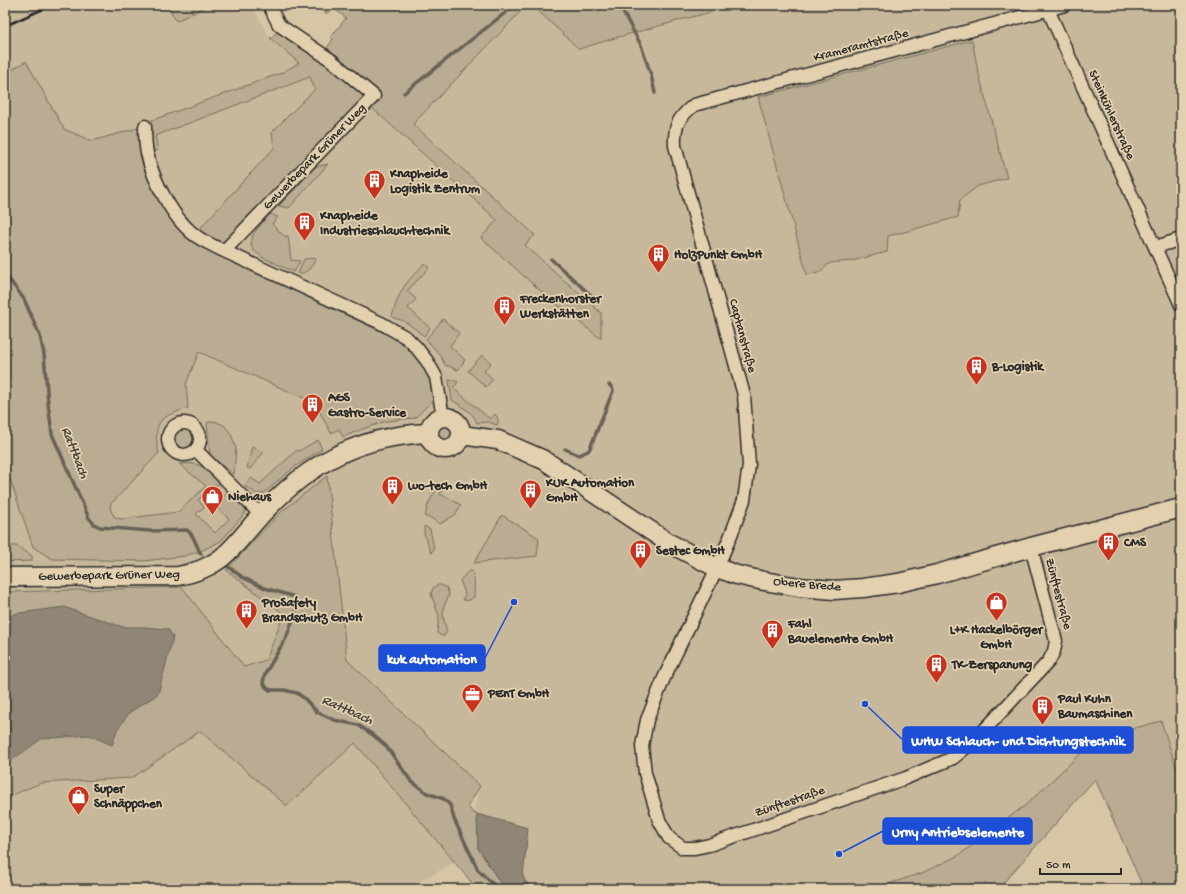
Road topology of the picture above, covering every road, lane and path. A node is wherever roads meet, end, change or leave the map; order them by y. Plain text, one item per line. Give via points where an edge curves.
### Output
1 (268, 5) edge
2 (1065, 5) edge
3 (1047, 8) edge
4 (684, 113) joint
5 (144, 126) dead end
6 (1181, 239) edge
7 (1156, 247) junction
8 (224, 251) junction
9 (1181, 305) edge
10 (443, 417) junction
11 (429, 433) junction
12 (461, 434) junction
13 (196, 450) dead end
14 (1181, 508) edge
15 (261, 515) junction
16 (1031, 547) junction
17 (717, 568) junction
18 (5, 577) edge

1 - 8 street, Gewerbepark Grüner Weg via 278,25 331,60 374,96
2 - 3 street
3 - 4 street, Krameramtstraße via 694,105
3 - 7 street, Steinkühlerstraße
4 - 17 street, Captanstraße via 677,122 674,133 675,146 744,395 749,465 744,500
5 - 8 street via 147,154 170,207 180,221 199,238
6 - 7 street
7 - 9 street, Steinkühlerstraße
8 - 10 street via 407,338 436,376
10 - 11 street via 434,420
10 - 12 street via 456,421
11 - 12 street via 433,443 444,449 456,444
11 - 15 street, Gewerbepark Grüner Weg via 391,437 363,444 331,457 286,490
12 - 17 street, Obere Brede via 498,440 544,460 656,534
13 - 15 street
14 - 16 street, Obere Brede
15 - 18 street, Gewerbepark Grüner Weg via 232,549 218,561 192,574
16 - 17 street, Obere Brede via 904,582 834,590 799,587
16 - 17 street, Zünftestraße via 1056,641 1054,651 1049,661 975,740 954,758 918,774 709,844 682,848 669,838 659,820 645,773 642,746 647,720 664,678

